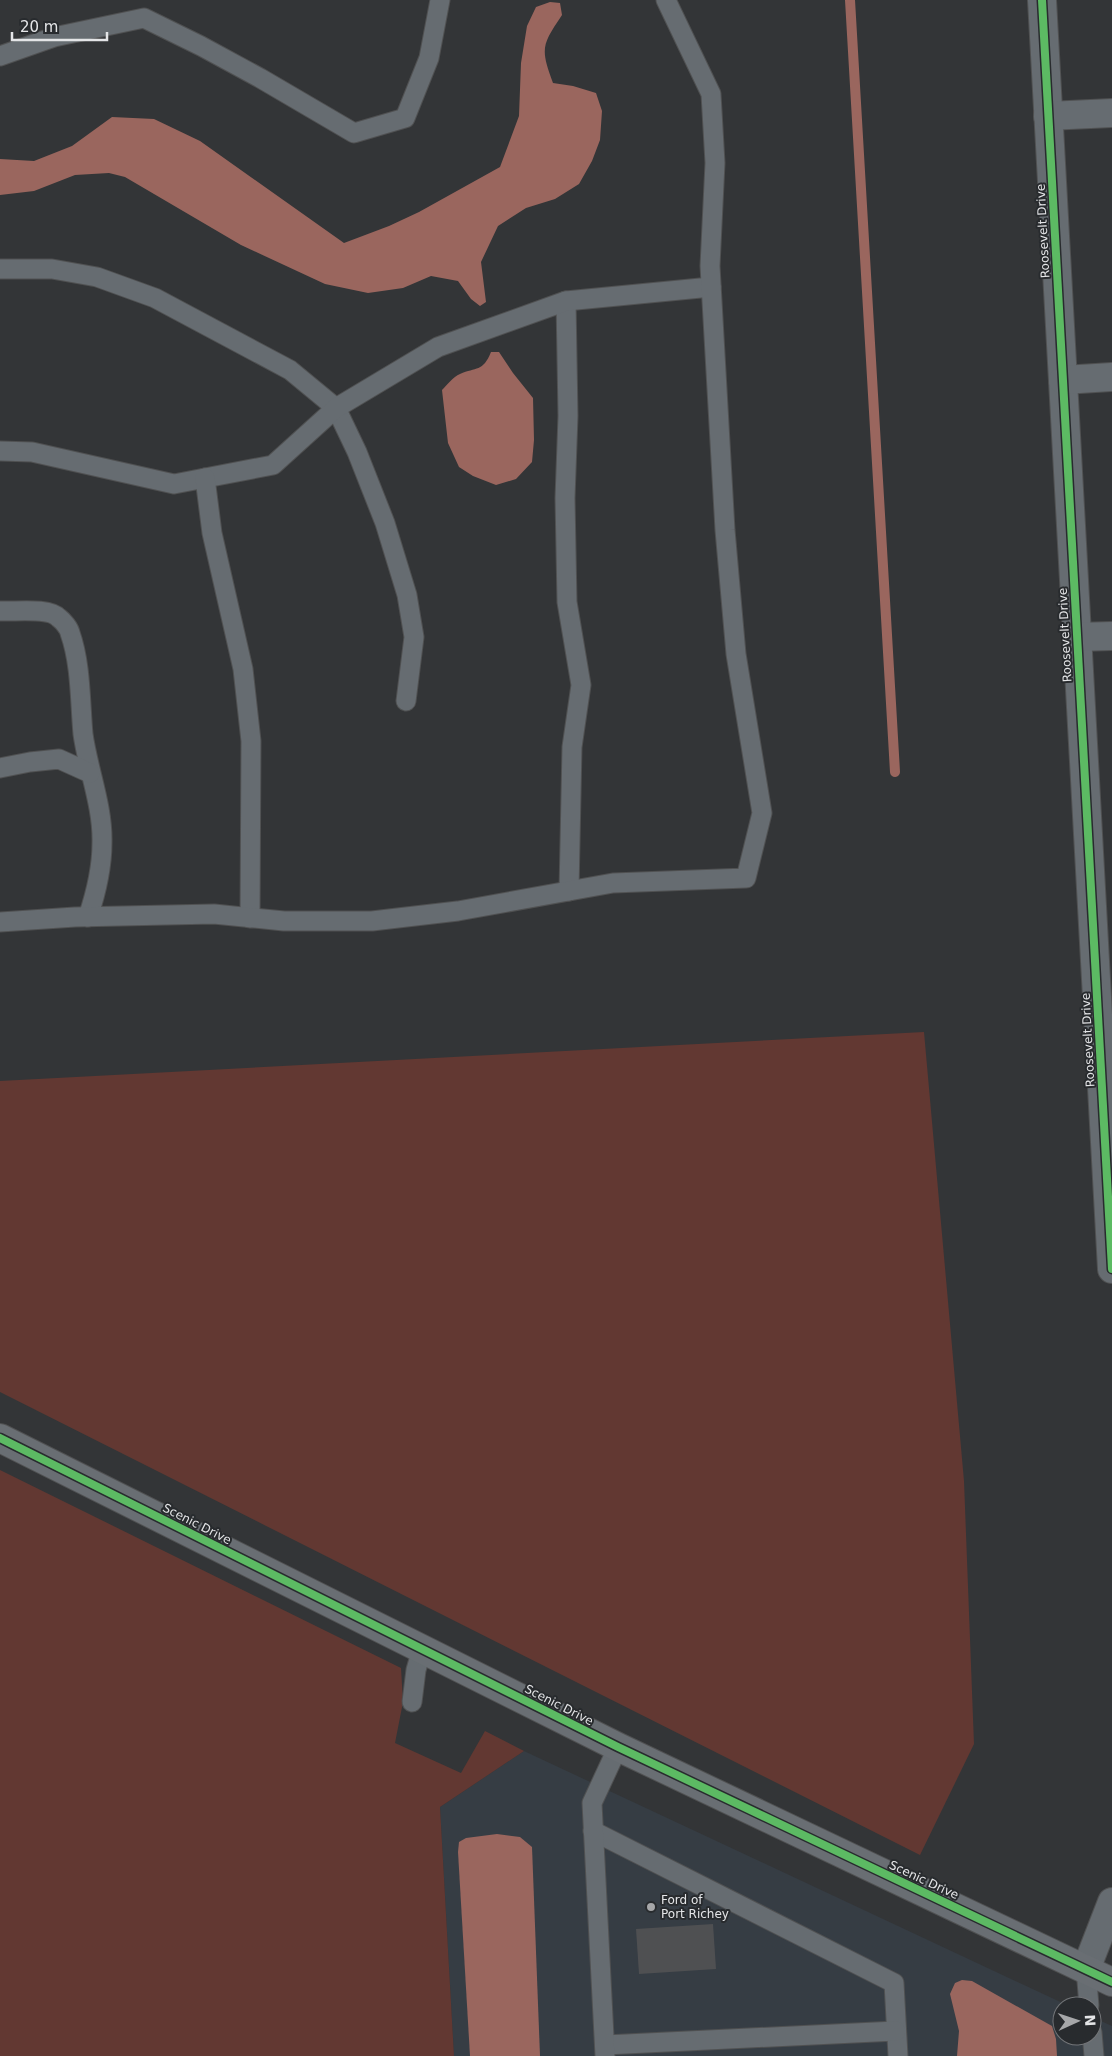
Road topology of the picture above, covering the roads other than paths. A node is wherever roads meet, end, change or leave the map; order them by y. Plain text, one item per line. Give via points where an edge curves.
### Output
1 (440, 0) edge
2 (666, 0) edge
3 (1042, 0) edge
4 (0, 56) edge
5 (1112, 113) edge
6 (1048, 116) junction
7 (0, 269) edge
8 (711, 287) junction
9 (566, 301) junction
10 (1112, 377) edge
11 (1063, 380) junction
12 (336, 408) junction
13 (0, 451) edge
14 (204, 478) junction
15 (0, 611) edge
16 (1112, 636) edge
17 (1077, 637) junction
18 (406, 701) dead end
19 (84, 735) junction
20 (59, 759) junction
21 (0, 768) edge
22 (90, 774) junction
23 (569, 891) junction
24 (88, 917) junction
25 (250, 918) junction
26 (0, 922) edge
27 (1103, 957) edge
28 (1112, 1269) edge
29 (0, 1438) edge
30 (422, 1649) junction
31 (412, 1702) dead end
32 (618, 1747) junction
33 (593, 1831) junction
34 (1112, 1902) edge
35 (1086, 1969) junction
36 (1112, 1982) edge
37 (1088, 1996) edge
38 (896, 2031) junction
39 (605, 2050) edge
40 (898, 2056) edge

1 - 4 lane via 429,58 405,118 354,133 243,69 144,18 54,38
2 - 8 lane via 711,94 715,163
3 - 6 street, Roosevelt Drive
5 - 6 street
6 - 11 street, Roosevelt Drive
7 - 12 lane via 52,268 97,277 155,298 290,370
8 - 9 lane
8 - 23 lane via 725,530 736,654 762,813 746,878 613,883
9 - 12 lane via 438,347
9 - 23 lane via 568,416 564,498 567,602 581,685 572,747
10 - 11 street
11 - 17 street, Roosevelt Drive
12 - 14 lane via 273,465
12 - 18 lane via 385,523 407,595 414,637
13 - 14 lane via 32,452 174,484
14 - 25 lane via 212,533 243,669 251,741
15 - 19 lane via 39,611 58,616 70,631
16 - 17 street
17 - 27 street, Roosevelt Drive
19 - 20 lane
19 - 22 lane
20 - 21 lane
20 - 22 lane
22 - 24 lane via 98,803 102,842 99,873
23 - 25 lane via 458,911 372,921
24 - 25 lane via 214,914
24 - 26 lane
27 - 28 street, Roosevelt Drive
29 - 30 street, Scenic Drive
30 - 31 lane
30 - 32 street, Scenic Drive
32 - 33 lane via 592,1803
32 - 35 street, Scenic Drive
33 - 38 lane via 894,1983
33 - 39 lane
34 - 35 street
35 - 36 street, Scenic Drive
35 - 37 lane
38 - 39 lane
38 - 40 lane

